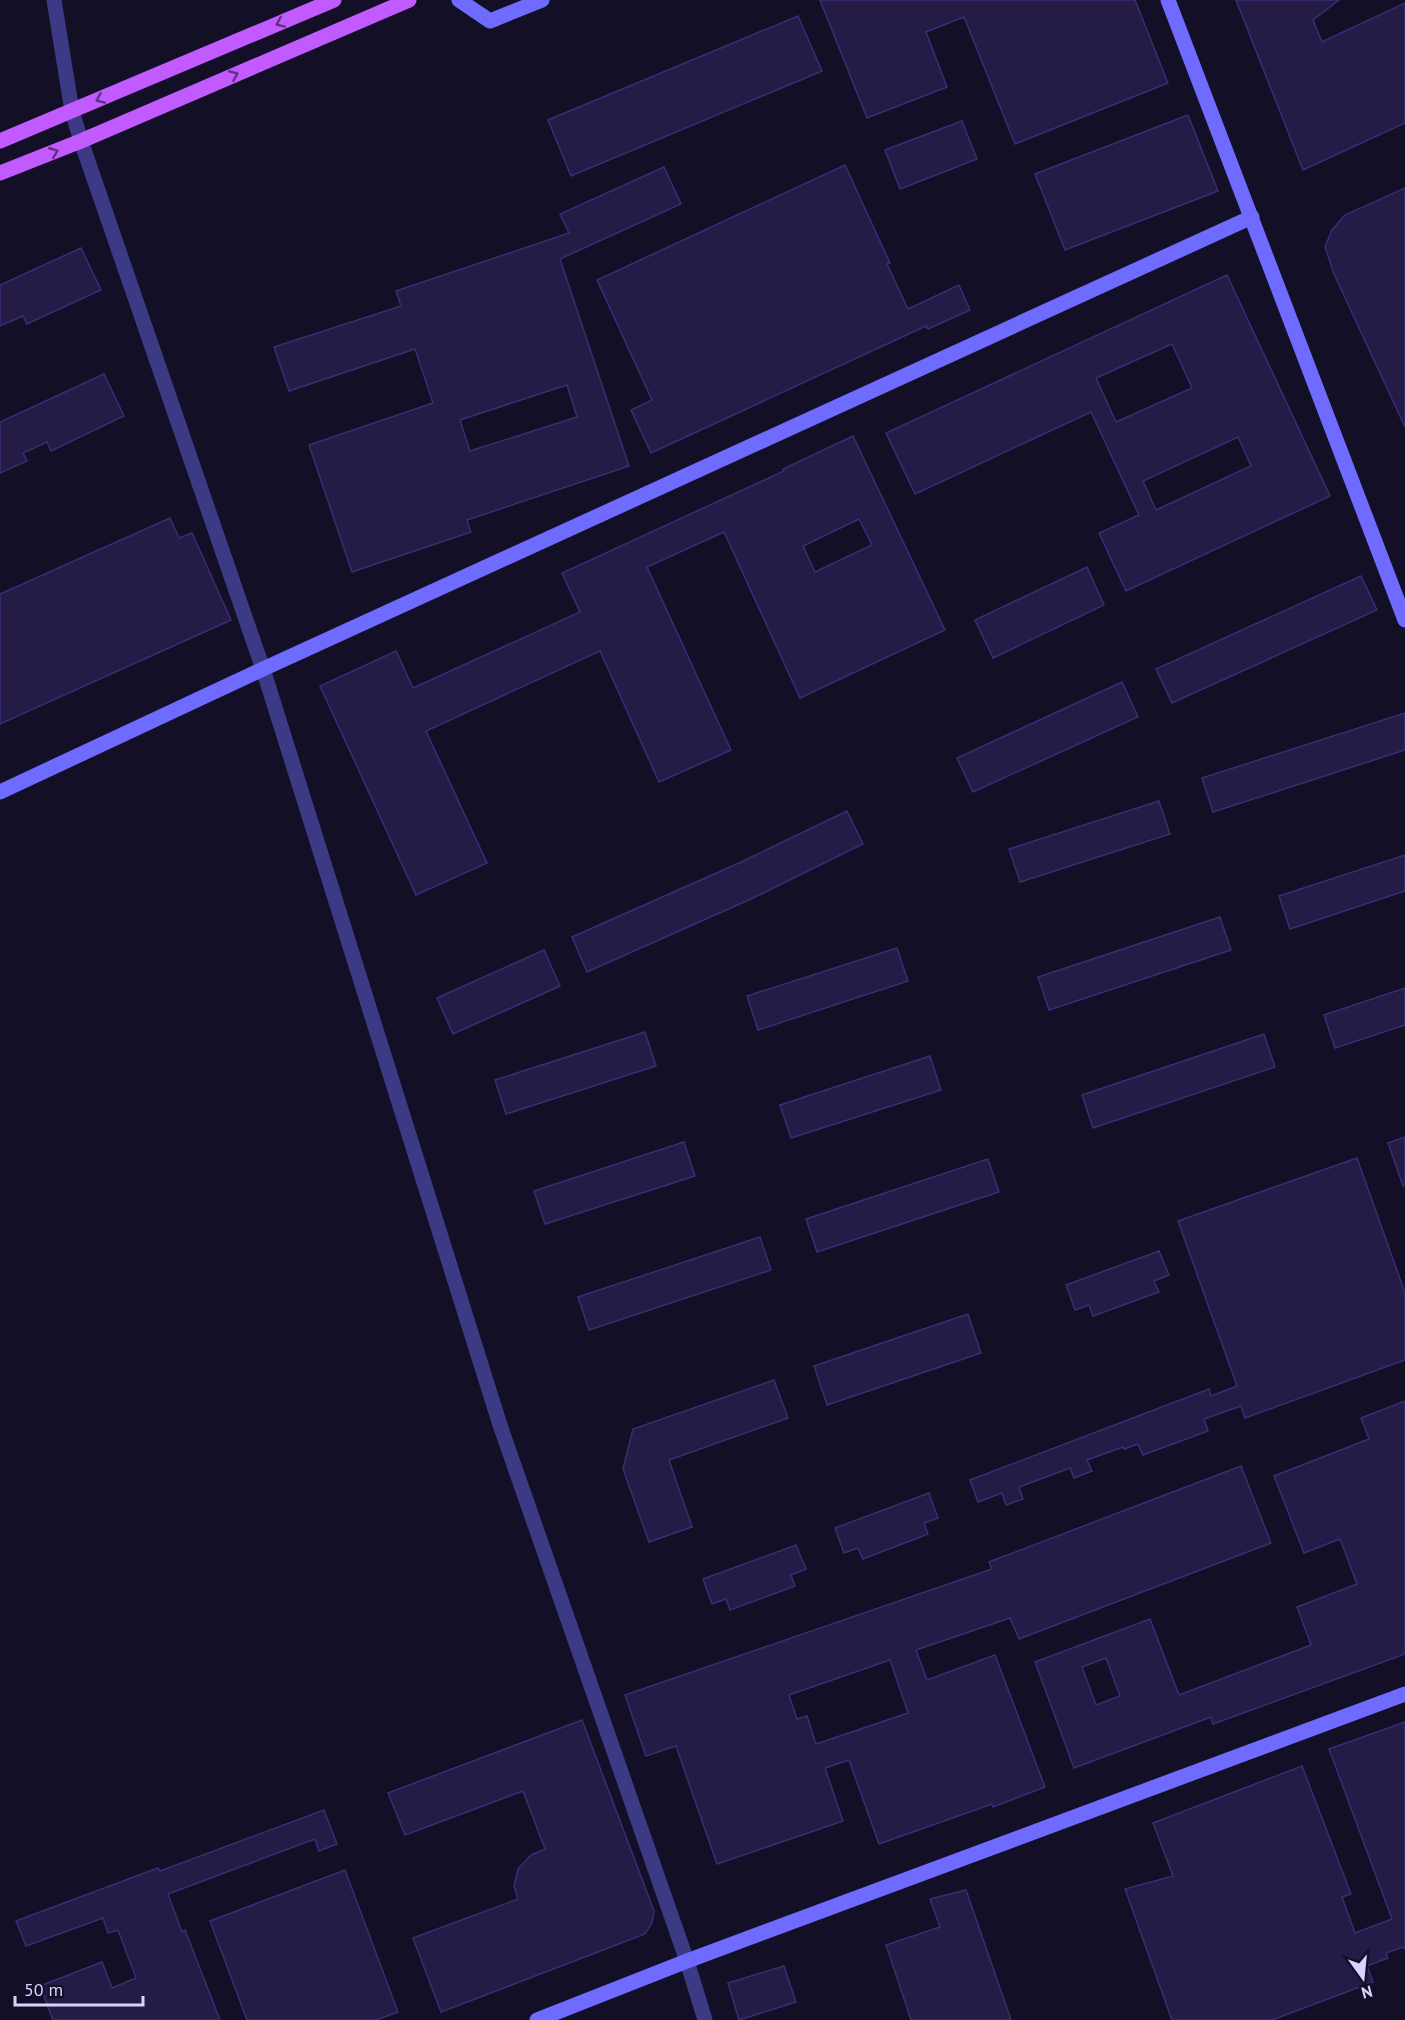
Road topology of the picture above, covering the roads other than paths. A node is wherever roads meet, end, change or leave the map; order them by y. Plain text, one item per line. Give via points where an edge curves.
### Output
1 (54, 0) edge
2 (334, 0) edge
3 (409, 0) edge
4 (459, 0) edge
5 (542, 0) edge
6 (1168, 0) edge
7 (72, 111) junction
8 (0, 141) edge
9 (81, 141) junction
10 (0, 173) edge
11 (1252, 217) junction
12 (1405, 620) edge
13 (263, 669) junction
14 (0, 792) edge
15 (1405, 1694) edge
16 (687, 1961) junction
17 (537, 2020) edge
18 (705, 2020) edge

1 - 7 street
2 -> 7 main road
9 -> 3 main road
4 - 5 street via 490,21
6 - 11 street
7 - 8 main road
7 - 9 street
10 -> 9 main road
9 - 13 street
11 - 12 street
11 - 13 street
13 - 14 street
13 - 16 street via 500,1425
15 - 16 street
16 - 17 street
16 - 18 street

